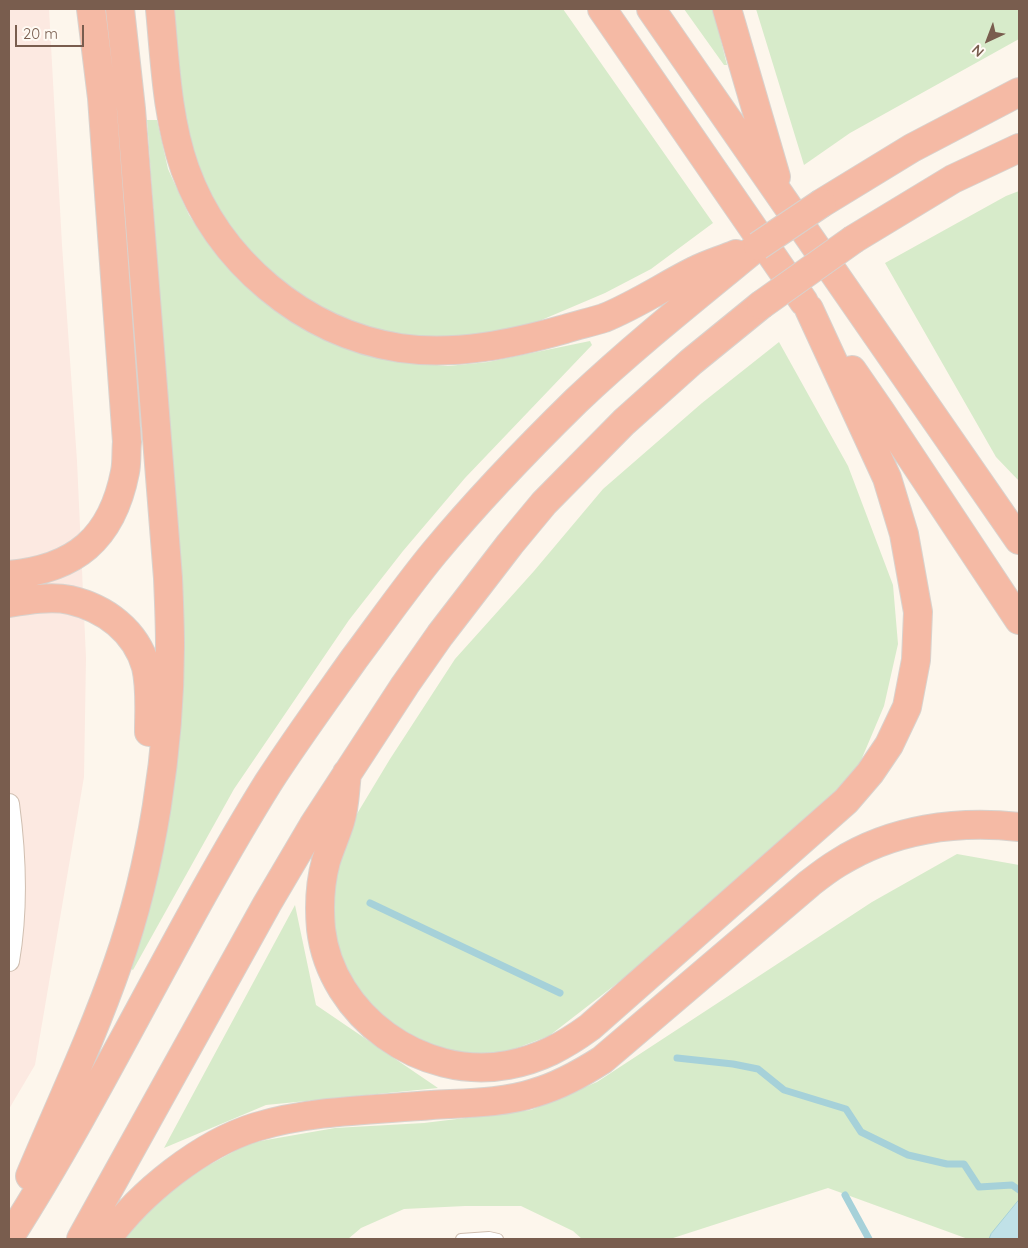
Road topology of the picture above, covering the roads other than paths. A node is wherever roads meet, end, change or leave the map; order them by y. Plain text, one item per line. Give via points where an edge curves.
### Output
1 (92, 9) edge
2 (120, 9) edge
3 (160, 9) edge
4 (602, 9) edge
5 (651, 9) edge
6 (727, 9) edge
7 (1019, 92) edge
8 (1019, 148) edge
9 (1019, 166) edge
10 (953, 179) junction
11 (783, 200) junction
12 (701, 280) junction
13 (809, 310) junction
14 (1009, 517) edge
15 (1019, 540) edge
16 (9, 575) edge
17 (9, 603) edge
18 (1019, 620) edge
19 (347, 773) junction
20 (9, 804) edge
21 (1019, 827) edge
22 (148, 848) junction
23 (9, 961) edge
24 (9, 1226) edge
25 (9, 1238) edge
26 (80, 1239) edge
27 (106, 1239) edge
28 (461, 1239) edge
29 (498, 1239) edge

1 - 16 highway via 102,98 126,470 118,501 103,529 84,550 53,567
2 - 22 highway via 140,208 168,578 170,646 161,775
3 - 12 highway via 175,134 196,197 209,221 245,266 265,284 287,302 341,331 401,348 441,350 501,344 603,318 646,298
4 - 13 highway
5 - 11 highway
6 - 11 highway
7 - 12 highway, bridge via 912,148
8 - 10 highway
9 - 10 highway via 998,176
10 - 19 highway, bridge via 854,239 761,305 624,422 544,503 510,544 440,635
11 - 14 highway
12 - 25 highway via 665,321 506,472 404,591 325,699 265,788 177,938 52,1168
13 - 18 highway
13 - 19 highway via 887,478 904,534 918,612 916,660 907,707 889,745 846,801 590,1027 566,1044 537,1057 507,1065 477,1067 446,1064 413,1052 384,1035 357,1011 340,986 321,930 320,898 326,862 341,820
14 - 15 highway
17 - 22 highway via 68,600 95,608 120,623 137,645 146,668 149,699
19 - 26 highway via 267,904
20 - 23 street via 15,870
21 - 27 highway via 956,824 917,831 876,844 839,862 602,1060 571,1079 532,1094 495,1100 291,1119 255,1128 220,1142 184,1164 152,1189
22 - 24 highway via 118,962
28 - 29 lane

